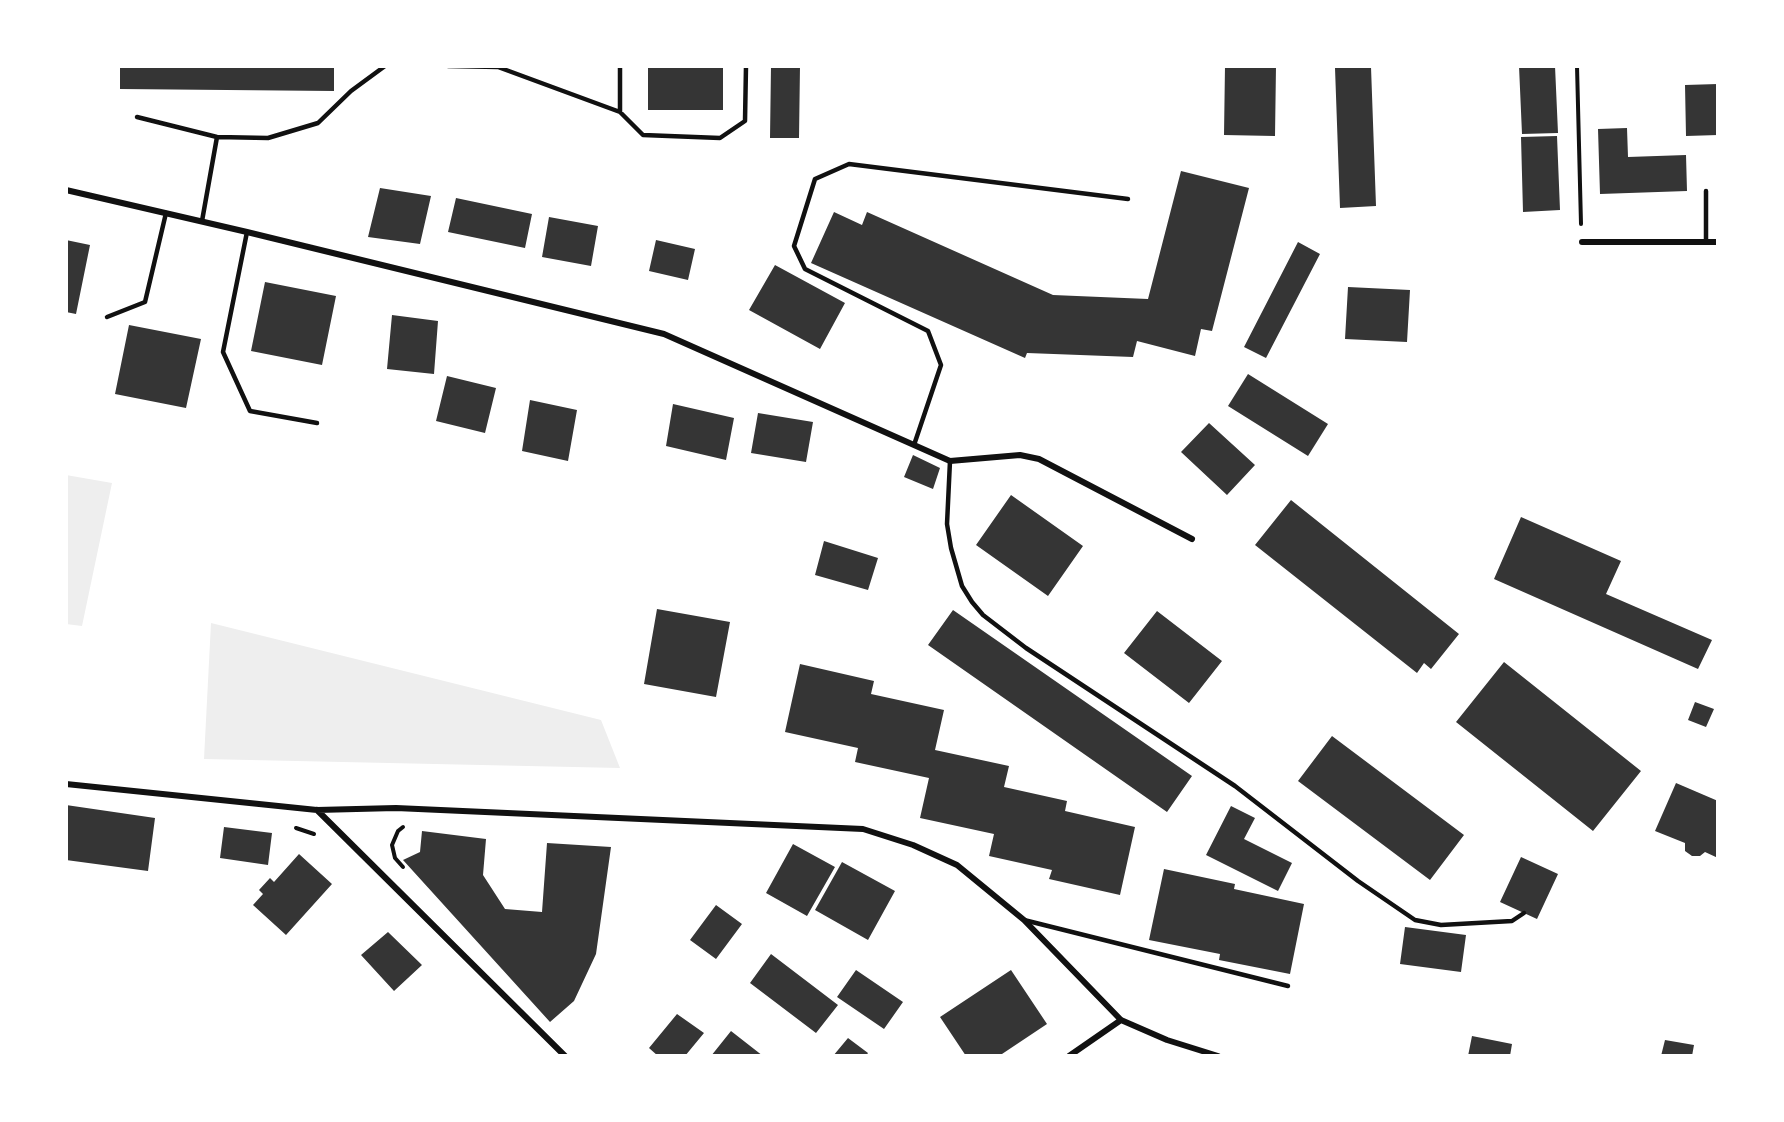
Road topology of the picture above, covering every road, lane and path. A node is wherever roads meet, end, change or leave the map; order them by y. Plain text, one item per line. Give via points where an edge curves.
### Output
1 (385, 66) edge
2 (448, 66) edge
3 (498, 66) edge
4 (620, 66) edge
5 (746, 66) edge
6 (1577, 66) edge
7 (620, 112) junction
8 (137, 117) dead end
9 (217, 137) junction
10 (66, 190) edge
11 (1706, 191) dead end
12 (1128, 199) dead end
13 (166, 213) junction
14 (202, 221) junction
15 (247, 232) junction
16 (1582, 242) joint
17 (1706, 242) junction
18 (1718, 242) edge
19 (107, 317) dead end
20 (317, 423) dead end
21 (914, 445) junction
22 (950, 461) junction
23 (1192, 538) dead end
24 (66, 784) edge
25 (317, 810) junction
26 (1524, 913) dead end
27 (1024, 920) junction
28 (1288, 986) dead end
29 (1122, 1020) junction
30 (565, 1056) edge
31 (1069, 1056) edge
32 (1218, 1056) edge

1 - 9 lane via 318,123 268,138
2 - 3 lane
3 - 7 lane
4 - 7 lane
5 - 7 lane via 745,121 720,138 642,135
6 - 16 path
8 - 9 lane
9 - 14 lane
10 - 13 street
11 - 17 lane
12 - 21 lane via 849,164 815,179 794,246 805,269 928,331 941,364
13 - 14 street
13 - 19 lane via 144,302
14 - 15 street
15 - 20 lane via 223,352 250,411
15 - 21 street via 664,334
16 - 17 street
17 - 18 street
21 - 22 street
22 - 23 street via 1020,455 1039,459
22 - 26 lane via 947,524 951,548 962,586 983,615 1026,648 1235,786 1415,920 1441,925 1512,921
24 - 25 street
25 - 27 street via 396,808 863,829 957,865
25 - 30 street
27 - 28 lane
27 - 29 street
29 - 31 street
29 - 32 street

